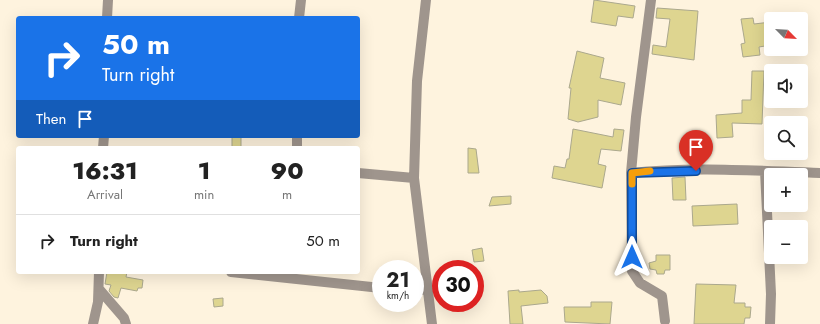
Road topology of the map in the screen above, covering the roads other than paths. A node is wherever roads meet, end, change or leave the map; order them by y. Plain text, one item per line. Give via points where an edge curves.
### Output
1 (108, 0) edge
2 (301, 0) edge
3 (426, 0) edge
4 (651, 0) edge
5 (107, 16) edge
6 (299, 16) edge
7 (360, 172) edge
8 (764, 172) edge
9 (632, 173) junction
10 (808, 173) edge
11 (820, 173) edge
12 (414, 178) junction
13 (767, 212) edge
14 (99, 274) edge
15 (250, 274) edge
16 (372, 287) edge
17 (99, 289) junction
18 (424, 290) edge
19 (428, 290) junction
20 (665, 321) dead end
21 (93, 324) edge
22 (126, 324) edge
23 (432, 324) edge
24 (770, 324) edge

1 - 5 street
2 - 6 street
3 - 12 street via 417,81
4 - 9 street via 636,117
7 - 12 street
8 - 9 street
9 - 20 street via 632,271 640,283 662,296
10 - 11 street
12 - 19 street
13 - 24 street
14 - 17 street
15 - 16 street
17 - 21 street
17 - 22 street via 124,318
18 - 19 street
19 - 23 street

